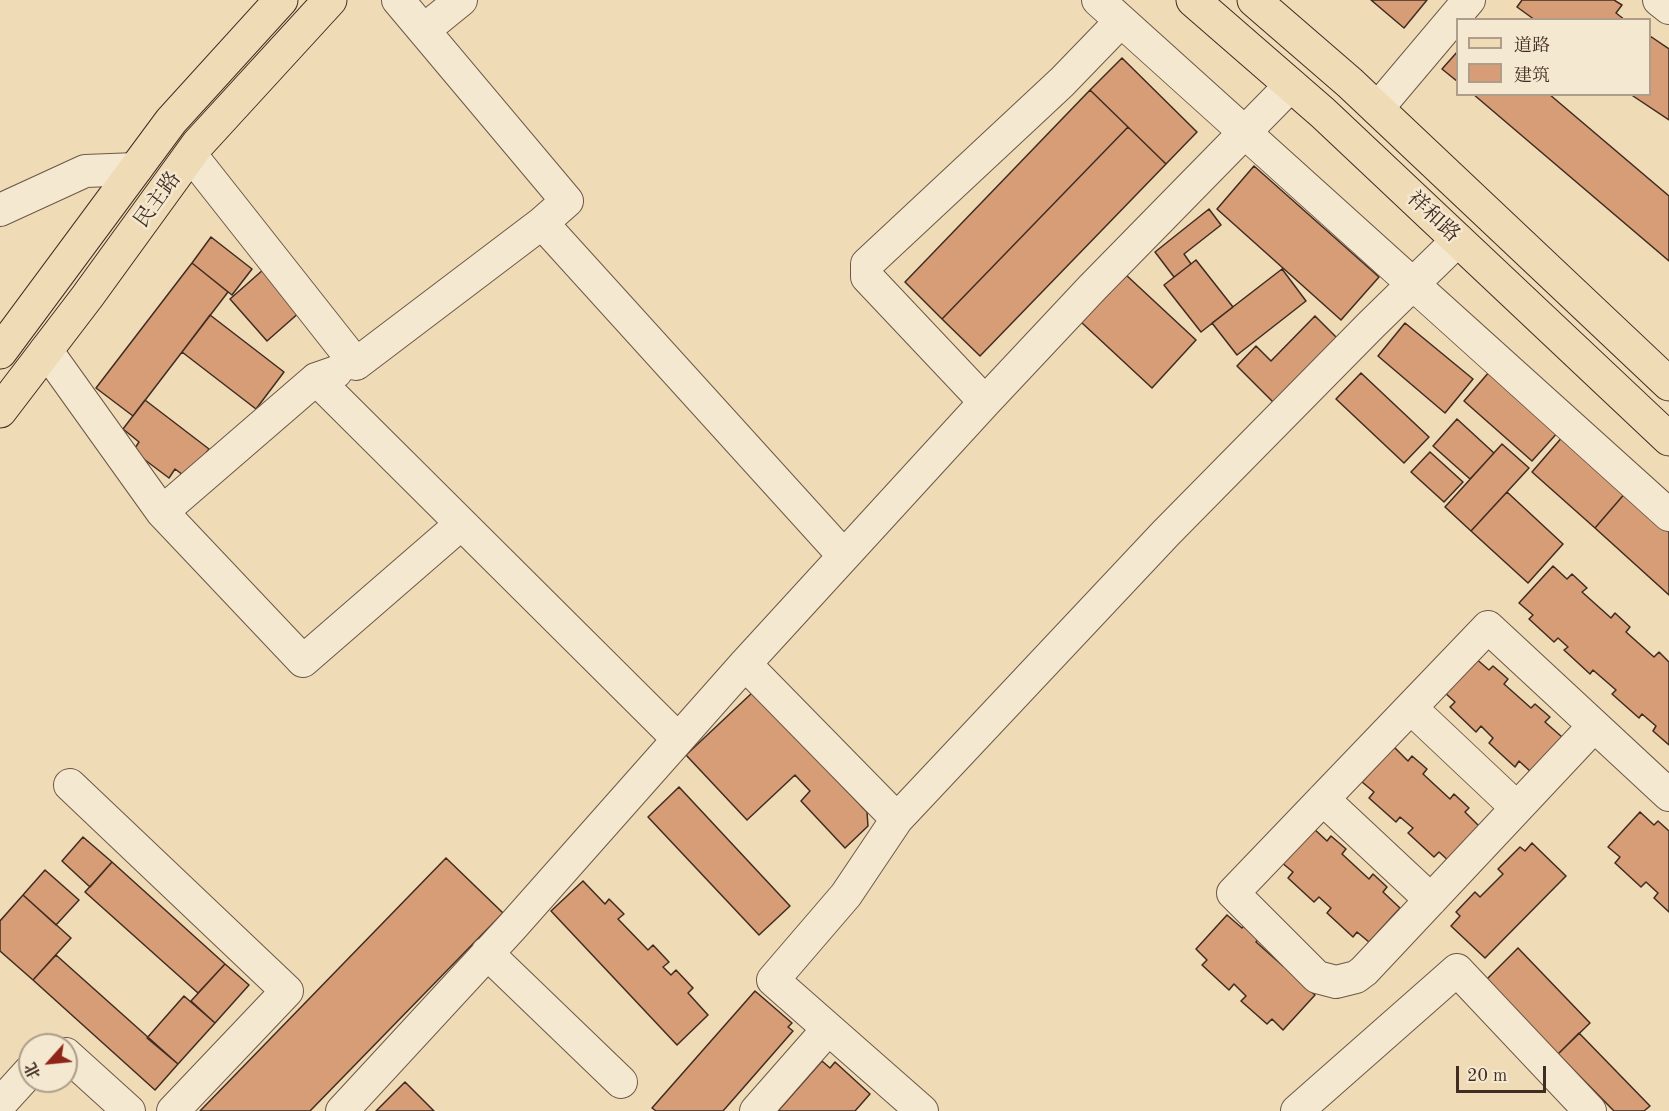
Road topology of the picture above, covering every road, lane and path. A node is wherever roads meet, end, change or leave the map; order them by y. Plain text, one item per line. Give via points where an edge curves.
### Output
1 (280, 0) edge
2 (330, 0) edge
3 (398, 0) edge
4 (461, 0) edge
5 (1098, 0) edge
6 (1193, 0) edge
7 (1254, 0) edge
8 (1469, 0) edge
9 (1659, 0) edge
10 (1669, 8) edge
11 (1121, 21) junction
12 (424, 30) junction
13 (1291, 85) junction
14 (1377, 109) junction
15 (1246, 133) junction
16 (191, 155) junction
17 (136, 169) junction
18 (0, 210) edge
19 (542, 223) junction
20 (1458, 240) junction
21 (1413, 284) junction
22 (46, 350) junction
23 (0, 352) edge
24 (356, 364) junction
25 (316, 379) junction
26 (1669, 384) edge
27 (985, 402) junction
28 (0, 411) edge
29 (1669, 439) edge
30 (162, 512) junction
31 (1669, 515) edge
32 (461, 524) junction
33 (844, 556) junction
34 (744, 664) junction
35 (1411, 708) junction
36 (1594, 726) junction
37 (678, 739) junction
38 (70, 785) dead end
39 (1669, 795) edge
40 (1323, 799) junction
41 (1517, 808) junction
42 (897, 819) junction
43 (1431, 900) junction
44 (487, 953) junction
45 (828, 1029) junction
46 (78, 1065) edge
47 (621, 1082) dead end
48 (18, 1084) edge
49 (0, 1104) edge
50 (129, 1111) edge
51 (173, 1111) edge
52 (342, 1111) edge
53 (756, 1111) edge
54 (922, 1111) edge
55 (1297, 1111) edge
56 (1590, 1111) edge

1 - 17 main road, 民主路 via 171,121
2 - 16 main road, 民主路
3 - 12 street
4 - 12 street
5 - 11 street
6 - 13 main road, 祥和路
7 - 14 main road, 祥和路
8 - 14 street
9 - 10 street
11 - 15 street
11 - 27 street via 1062,82 867,264 867,278
12 - 19 street via 567,201
13 - 15 street
13 - 20 main road, 祥和路
14 - 26 main road, 祥和路
15 - 21 street
15 - 27 street
16 - 22 main road, 民主路
16 - 24 street
17 - 18 street via 85,171
17 - 23 main road, 民主路
19 - 24 street
19 - 33 street
20 - 21 street
20 - 29 main road, 祥和路
21 - 31 street
21 - 42 street via 1166,533
22 - 28 main road, 民主路
22 - 30 street
24 - 25 street
25 - 30 street
25 - 32 street
27 - 33 street
30 - 32 street via 303,661
32 - 37 street
33 - 34 street
34 - 37 street
34 - 42 street
35 - 36 street via 1488,627
35 - 40 street
35 - 41 street
36 - 39 street
36 - 41 street
37 - 44 street
38 - 51 street via 287,991
40 - 43 street
40 - 43 street via 1233,893 1317,977 1336,982 1356,977
41 - 43 street
42 - 45 street via 846,896 773,980
44 - 47 street
44 - 52 street
45 - 53 street
45 - 54 street
46 - 50 street
48 - 49 street
55 - 56 street via 1457,970

